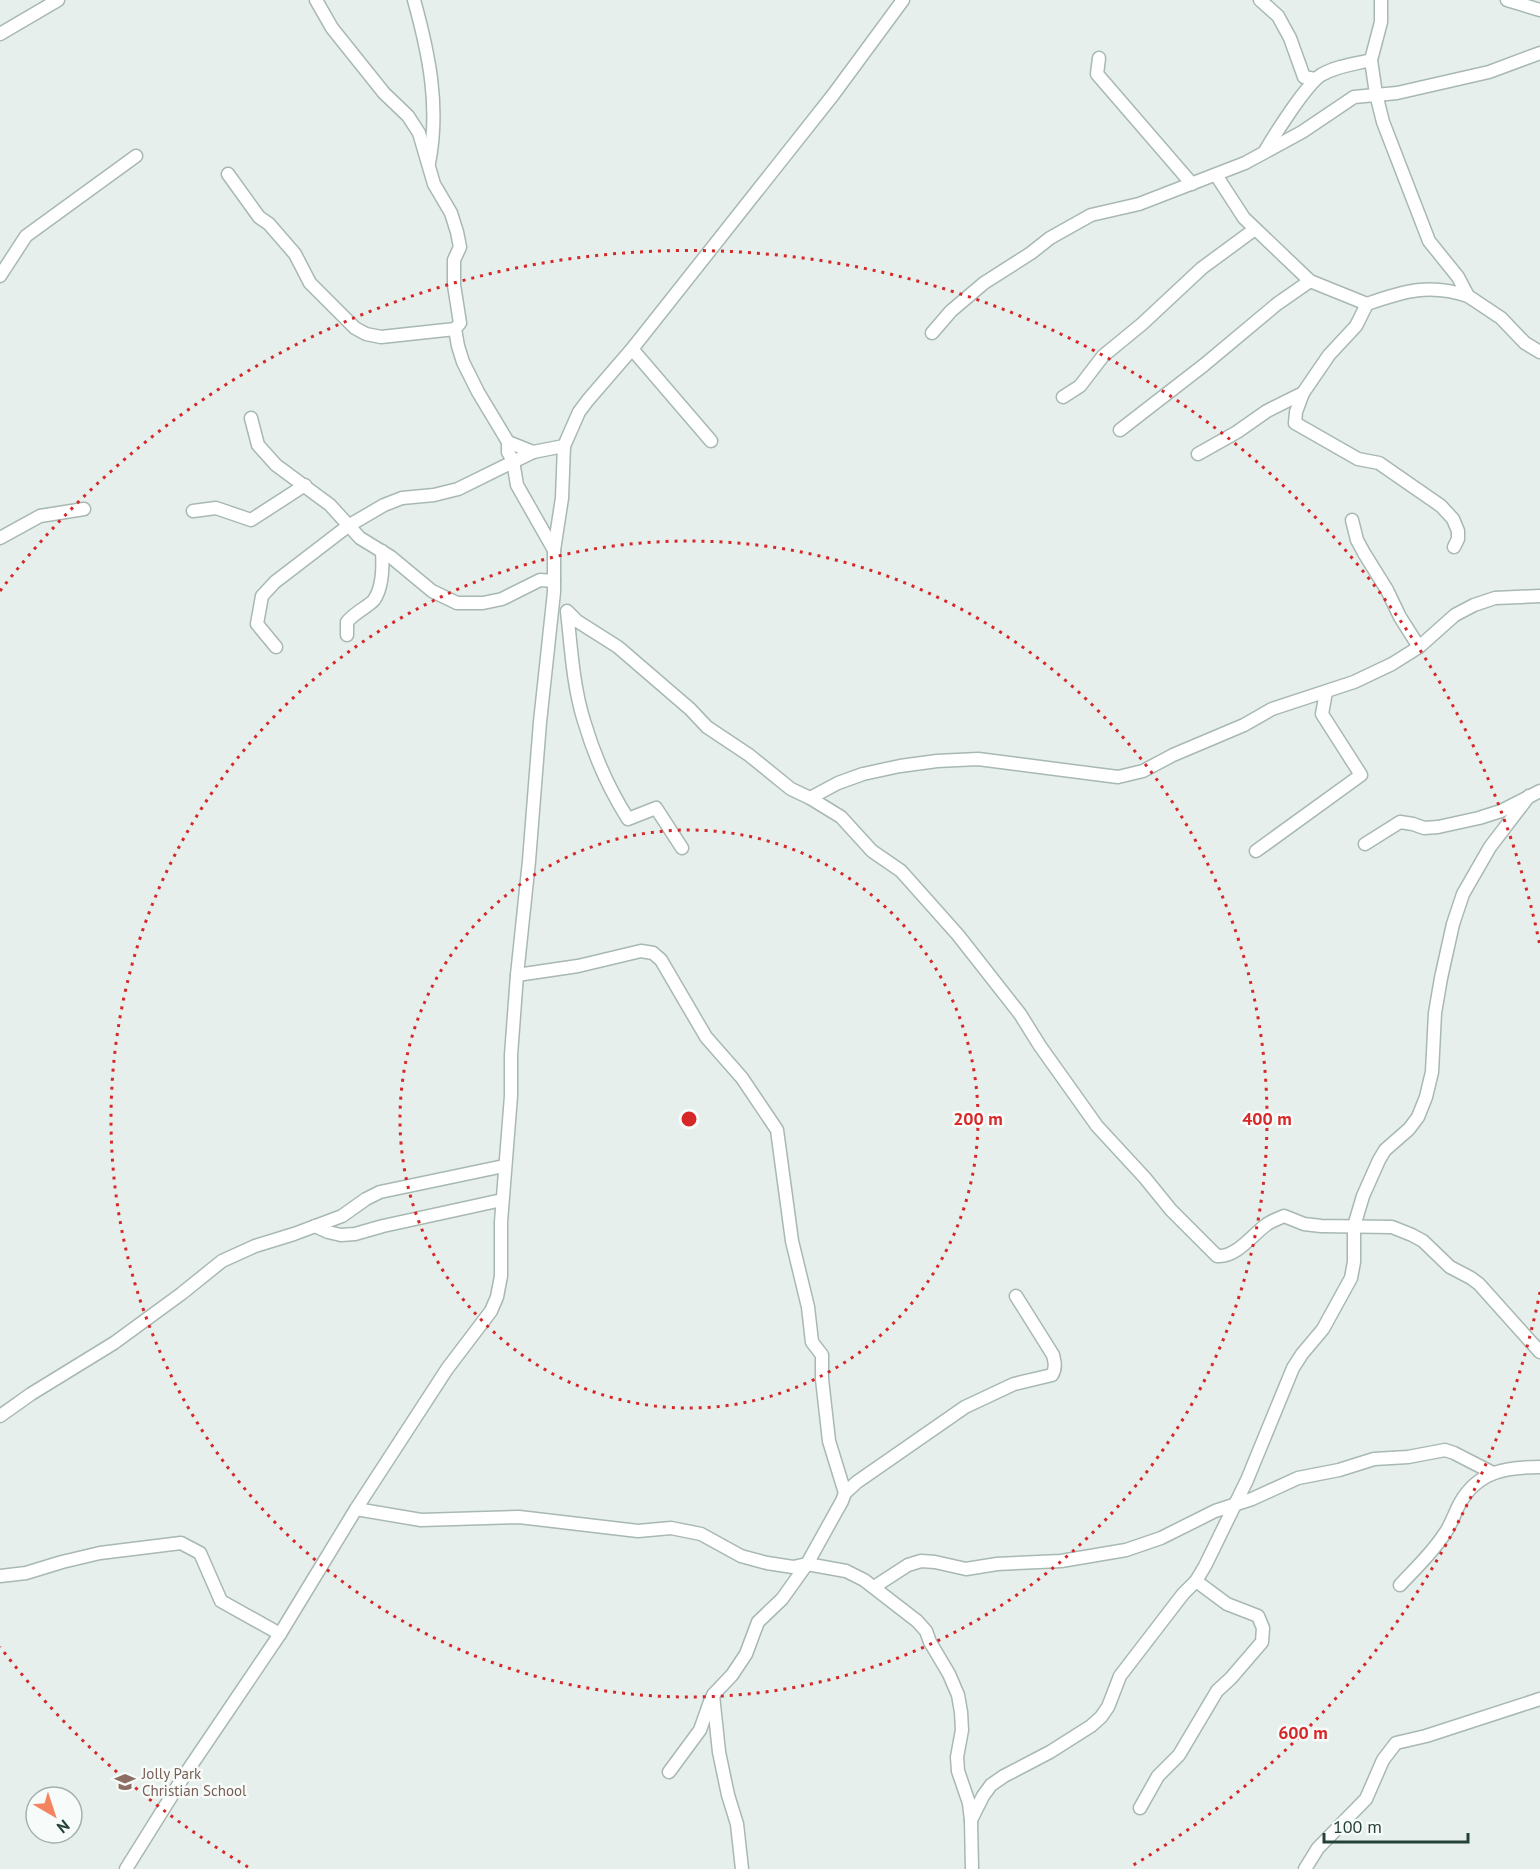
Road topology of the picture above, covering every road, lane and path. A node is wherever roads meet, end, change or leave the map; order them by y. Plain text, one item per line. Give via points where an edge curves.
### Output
1 (58, 0) edge
2 (316, 0) edge
3 (414, 0) edge
4 (903, 0) edge
5 (1260, 0) edge
6 (1381, 0) edge
7 (1507, 0) edge
8 (1540, 10) edge
9 (0, 34) edge
10 (1540, 53) edge
11 (1099, 58) dead end
12 (1371, 60) junction
13 (1315, 79) junction
14 (1376, 94) junction
15 (1264, 152) junction
16 (136, 156) dead end
17 (429, 164) junction
18 (228, 174) dead end
19 (1216, 175) junction
20 (1192, 184) junction
21 (1255, 229) junction
22 (0, 276) edge
23 (1310, 281) junction
24 (1468, 296) junction
25 (1367, 304) junction
26 (455, 329) junction
27 (932, 333) dead end
28 (632, 349) junction
29 (1540, 352) edge
30 (1303, 393) junction
31 (1063, 397) dead end
32 (251, 418) dead end
33 (1120, 430) dead end
34 (711, 441) dead end
35 (508, 442) junction
36 (564, 446) junction
37 (533, 452) junction
38 (1198, 454) dead end
39 (513, 461) junction
40 (305, 485) junction
41 (84, 509) dead end
42 (193, 511) dead end
43 (1352, 520) dead end
44 (348, 526) junction
45 (0, 538) edge
46 (1454, 547) dead end
47 (554, 550) junction
48 (382, 551) junction
49 (554, 586) junction
50 (1540, 596) edge
51 (567, 611) junction
52 (347, 636) dead end
53 (276, 647) dead end
54 (1419, 647) junction
55 (1326, 692) junction
56 (1534, 794) edge
57 (810, 798) junction
58 (1365, 844) dead end
59 (682, 848) dead end
60 (1256, 851) dead end
61 (517, 975) junction
62 (504, 1166) junction
63 (502, 1200) junction
64 (315, 1226) junction
65 (1354, 1226) junction
66 (1016, 1296) dead end
67 (1540, 1352) edge
68 (0, 1416) edge
69 (1540, 1467) edge
70 (1493, 1473) junction
71 (845, 1493) junction
72 (1235, 1504) junction
73 (356, 1509) junction
74 (807, 1564) junction
75 (0, 1576) edge
76 (1196, 1581) junction
77 (1400, 1585) dead end
78 (874, 1587) junction
79 (280, 1634) junction
80 (712, 1695) junction
81 (1540, 1698) edge
82 (669, 1772) dead end
83 (1140, 1808) dead end
84 (971, 1820) junction
85 (126, 1869) edge
86 (742, 1869) edge
87 (972, 1869) edge
88 (1305, 1869) edge

1 - 9 street
2 - 17 street via 332,28 384,93 408,116 419,133
3 - 17 street via 425,40 432,93 434,138
4 - 28 street via 833,96
5 - 13 street via 1278,16 1304,77
6 - 12 street
7 - 8 street
10 - 14 street via 1489,72 1397,93
11 - 20 street via 1098,74
12 - 13 street via 1333,69
12 - 14 street
13 - 15 street
14 - 15 street via 1354,97
14 - 24 street via 1429,241
15 - 19 street
16 - 22 street via 27,236
17 - 26 street via 434,184 451,213 460,246 454,260 460,323
18 - 26 street via 259,217 295,254 310,283 355,328 381,337
19 - 20 street
19 - 21 street
20 - 27 street via 1131,206 1091,215 1050,238 984,283
21 - 23 street
21 - 31 street via 1202,268 1103,356 1080,386
23 - 25 street
23 - 33 street
24 - 25 street via 1446,290 1416,289
24 - 29 street
25 - 30 street via 1356,326 1329,355
26 - 35 street via 463,362
28 - 34 street
28 - 36 street via 579,412
30 - 38 street
30 - 46 street via 1295,423 1358,459 1379,463 1441,506 1458,531
32 - 40 street via 258,445 276,465
35 - 37 street
35 - 39 street
36 - 37 street
36 - 47 street
37 - 39 street
39 - 44 street via 458,489 402,498 384,505
39 - 47 street via 517,484
40 - 42 street via 251,520 216,508
40 - 44 street via 330,504
41 - 45 street via 40,516
43 - 54 street via 1357,540
44 - 48 street
44 - 53 street via 285,573 262,596 257,624
47 - 49 street
48 - 49 street via 432,591 457,603 502,599 540,580
48 - 52 street via 383,574 374,600 347,622
49 - 51 street
49 - 61 street
50 - 54 street via 1495,598 1474,605 1455,615
51 - 57 street via 618,647 707,727 791,789
51 - 59 street via 584,721 615,799 628,819 656,808
54 - 55 street via 1392,664
55 - 57 street via 1272,709 1143,771 1118,777 978,759 937,761 863,774
55 - 60 street via 1322,714 1361,776
56 - 58 street via 1501,811 1438,827 1400,822
56 - 65 street via 1490,847 1463,894 1441,978 1426,1097 1409,1129 1378,1160
57 - 65 street via 841,817 872,851 916,886 1020,1014 1097,1126 1217,1256 1234,1252 1284,1216 1313,1225
61 - 62 street
61 - 71 street via 640,951 653,953 661,960 706,1037 766,1112 777,1130 792,1241 812,1342 822,1355 829,1441
62 - 63 street
62 - 64 street via 380,1192 342,1216
63 - 64 street via 355,1234 341,1235
63 - 73 street via 501,1276 491,1311 447,1369
64 - 68 street via 255,1246 222,1262 114,1343
65 - 67 street via 1392,1227 1423,1241 1450,1267 1479,1284
65 - 72 street via 1351,1278 1323,1329 1293,1368
66 - 71 street via 1053,1355 1052,1375 1014,1384 965,1407
69 - 70 street via 1505,1468
70 - 72 street via 1445,1450 1374,1460 1298,1478
70 - 77 street via 1467,1493 1439,1543
71 - 74 street
72 - 76 street
72 - 78 street via 1126,1550 1061,1561 966,1569 921,1561
73 - 74 street via 421,1520 519,1517 638,1531 671,1528 701,1534 741,1556 767,1563 793,1567
73 - 79 street
74 - 78 street via 846,1571
74 - 80 street via 782,1599 758,1622 746,1654
75 - 79 street via 100,1553 181,1543 200,1553 220,1601
76 - 83 street via 1227,1604 1258,1616 1263,1628 1262,1642 1216,1691 1179,1755 1158,1776
76 - 84 street via 1120,1676 1101,1717 991,1785
78 - 84 street via 926,1631 958,1695 962,1713 958,1771
79 - 85 street
80 - 82 street via 700,1730
80 - 86 street
81 - 88 street via 1396,1743 1383,1760 1366,1798 1318,1848
84 - 87 street

